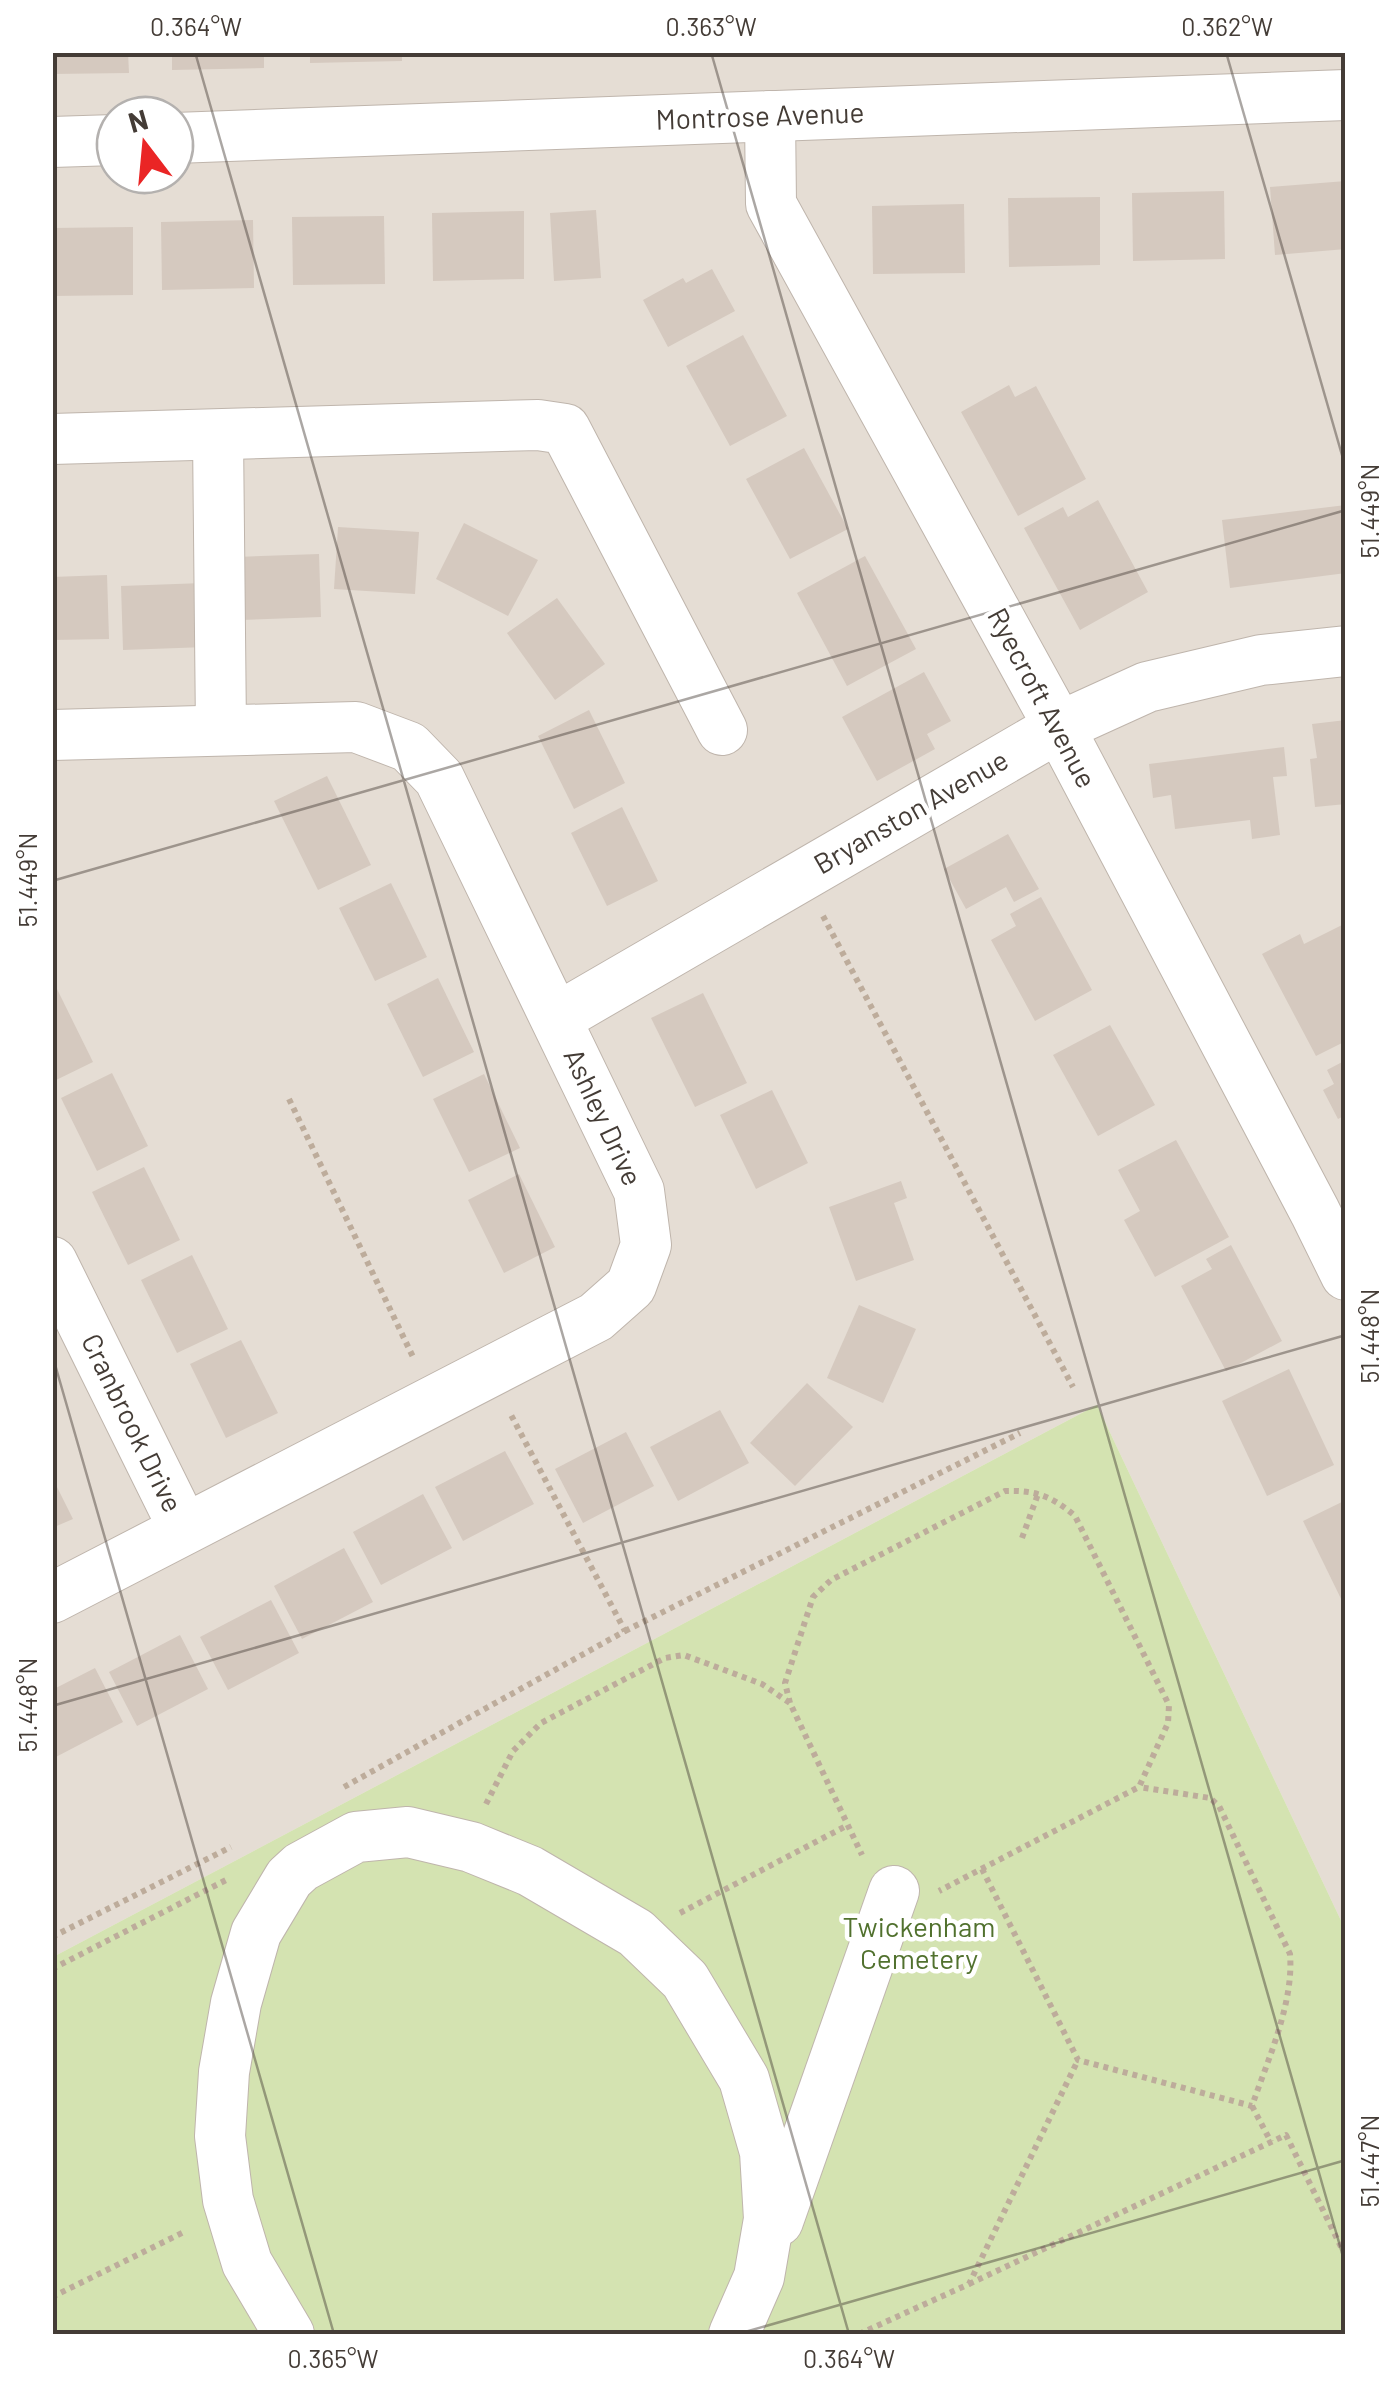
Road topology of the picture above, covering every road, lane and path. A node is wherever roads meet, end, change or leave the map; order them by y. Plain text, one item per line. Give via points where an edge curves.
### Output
1 (1346, 95) edge
2 (770, 116) junction
3 (195, 137) edge
4 (95, 141) edge
5 (52, 142) edge
6 (218, 435) junction
7 (52, 440) edge
8 (1346, 651) edge
9 (1058, 727) junction
10 (221, 730) junction
11 (722, 730) dead end
12 (52, 735) edge
13 (802, 876) junction
14 (556, 1018) junction
15 (289, 1098) dead end
16 (1330, 1208) edge
17 (52, 1262) edge
18 (1346, 1274) edge
19 (488, 1372) junction
20 (1072, 1387) dead end
21 (434, 1400) junction
22 (1020, 1434) dead end
23 (1038, 1494) junction
24 (184, 1530) junction
25 (1022, 1538) dead end
26 (52, 1598) edge
27 (625, 1631) junction
28 (790, 1703) junction
29 (1139, 1787) junction
30 (331, 1794) dead end
31 (848, 1825) junction
32 (230, 1847) dead end
33 (471, 1848) junction
34 (982, 1868) junction
35 (230, 1878) dead end
36 (894, 1891) junction
37 (52, 1936) edge
38 (648, 1944) junction
39 (52, 1968) edge
40 (1078, 2060) junction
41 (1252, 2106) junction
42 (1270, 2142) junction
43 (230, 2210) junction
44 (1346, 2257) edge
45 (759, 2277) junction
46 (969, 2284) junction
47 (52, 2297) edge
48 (289, 2334) edge
49 (734, 2334) edge
50 (859, 2334) edge

1 - 2 street, Montrose Avenue
2 - 3 street, Montrose Avenue
2 - 9 street, Ryecroft Avenue via 772,204
4 - 5 street
6 - 7 street
6 - 10 street
6 - 11 street via 565,428
8 - 9 street, Bryanston Avenue via 1262,660 1147,687
9 - 13 street, Bryanston Avenue
9 - 16 street, Ryecroft Avenue
10 - 12 street, Ashley Drive
10 - 14 street, Ashley Drive via 356,727 409,747 439,778
13 - 14 street, Bryanston Avenue
13 - 20 path
14 - 19 street, Ashley Drive via 639,1191 646,1245 631,1286 596,1317
15 - 21 path
16 - 18 street, Ryecroft Avenue
17 - 24 street, Cranbrook Drive
19 - 21 street, Ashley Drive
19 - 27 path
21 - 24 street, Ashley Drive
22 - 27 path
23 - 25 path
23 - 28 path via 1005,1491 831,1580 812,1597 785,1683
23 - 29 path via 1075,1516 1169,1705 1168,1724
24 - 26 street, Ashley Drive
27 - 30 path
28 - 31 path
28 - 33 path via 762,1684 684,1655 665,1658 541,1723 513,1751 490,1792
29 - 34 path
29 - 41 path via 1210,1798 1218,1806 1290,1954 1286,2004
31 - 36 path via 870,1872
31 - 38 path via 669,1918
32 - 37 path
33 - 38 street via 530,1871
33 - 43 street via 408,1832 356,1837 290,1878 256,1933 236,2003 220,2136
34 - 36 path via 926,1898
34 - 40 path
35 - 39 path
36 - 45 street
38 - 45 street via 685,1980 744,2078 765,2152 769,2219
40 - 41 path
40 - 46 path
41 - 42 path
42 - 44 path via 1286,2135
42 - 46 path
43 - 47 path
43 - 48 street via 247,2263
45 - 49 street
46 - 50 path

